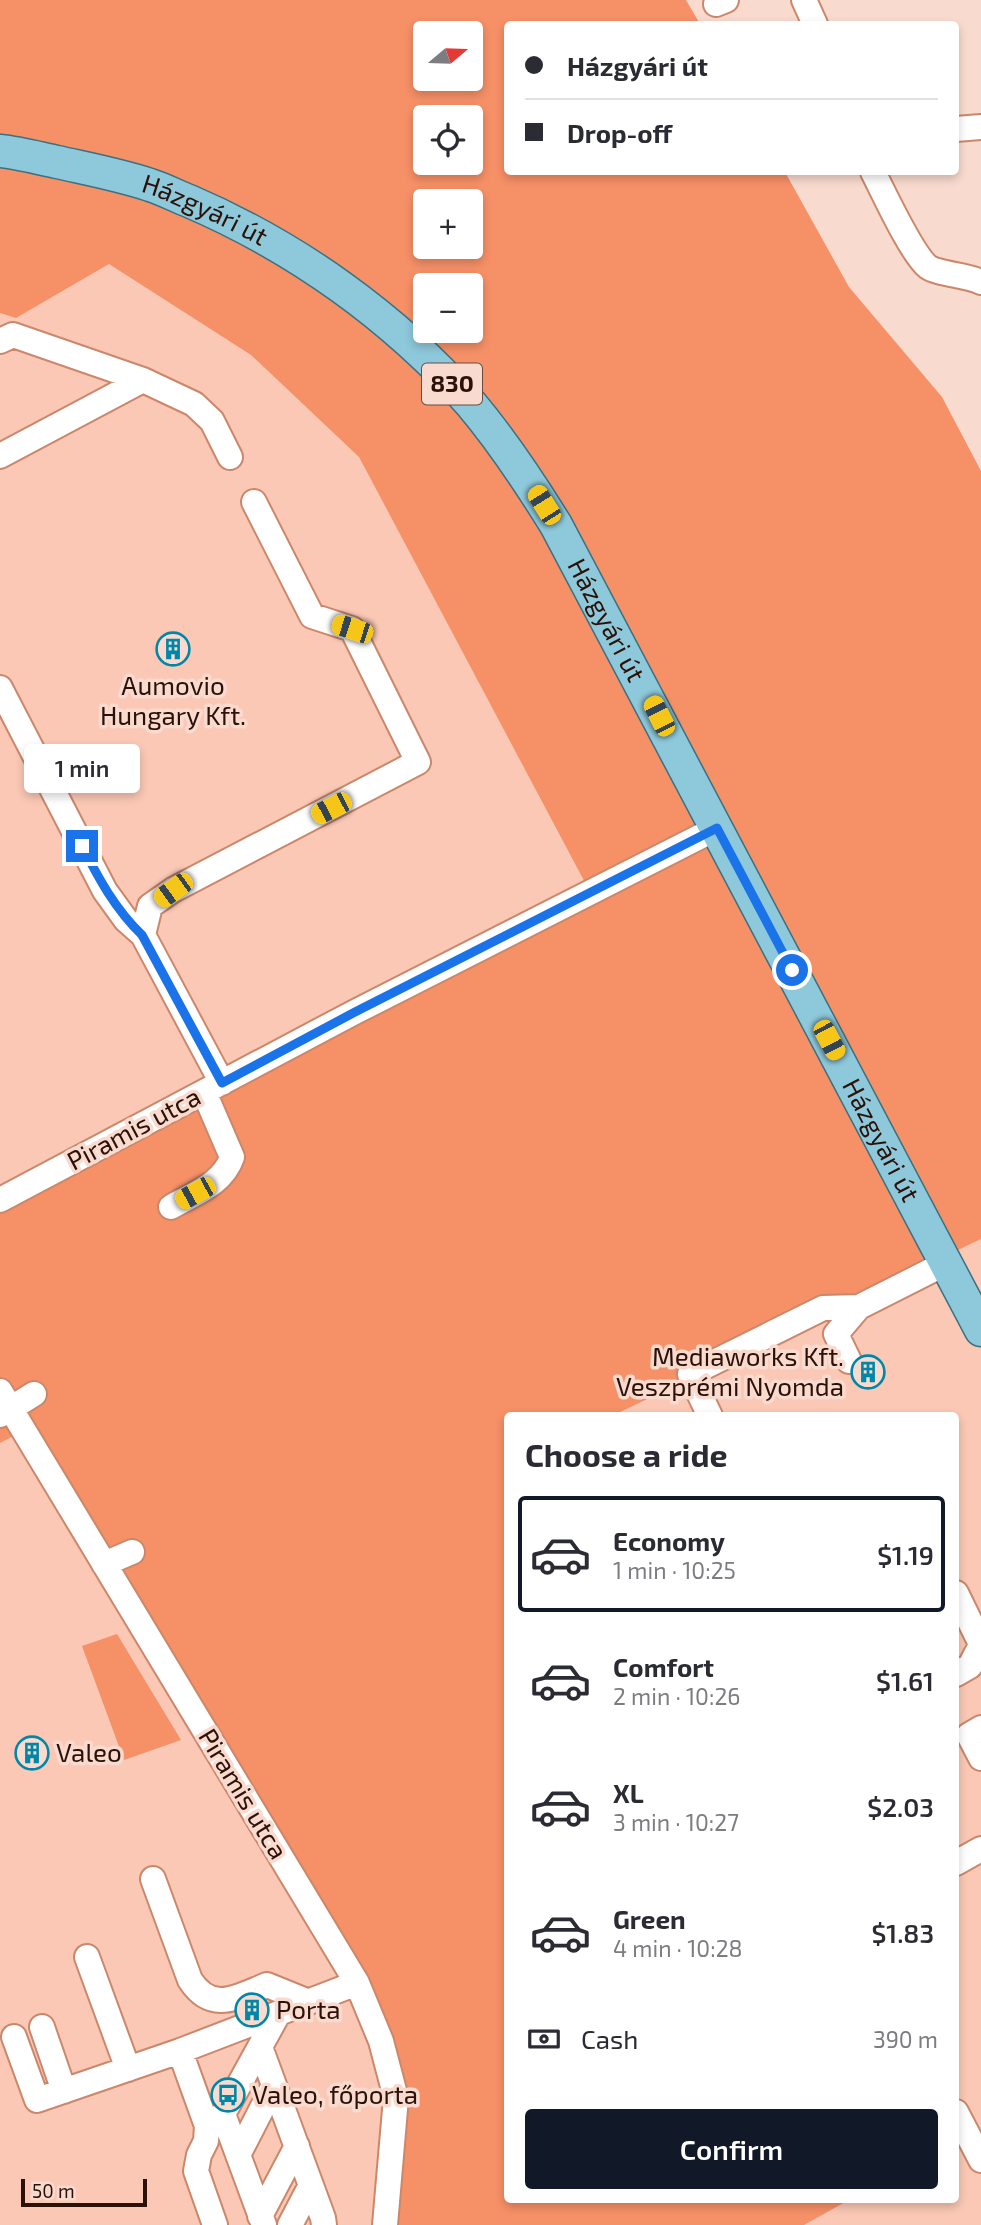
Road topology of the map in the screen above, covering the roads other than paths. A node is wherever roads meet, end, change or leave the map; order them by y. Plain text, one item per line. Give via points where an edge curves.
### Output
1 (981, 127) edge
2 (959, 129) edge
3 (0, 151) edge
4 (875, 175) edge
5 (981, 282) edge
6 (0, 341) edge
7 (143, 380) junction
8 (0, 456) edge
9 (230, 457) dead end
10 (254, 502) dead end
11 (0, 688) edge
12 (717, 828) junction
13 (142, 935) junction
14 (213, 1087) junction
15 (0, 1200) edge
16 (171, 1207) dead end
17 (946, 1263) junction
18 (859, 1307) junction
19 (981, 1330) edge
20 (849, 1361) dead end
21 (34, 1394) dead end
22 (4, 1405) edge
23 (708, 1412) edge
24 (132, 1552) dead end
25 (104, 1564) junction
26 (959, 1599) edge
27 (981, 1644) edge
28 (959, 1672) edge
29 (981, 1728) edge
30 (981, 1758) edge
31 (981, 1849) edge
32 (959, 1861) edge
33 (153, 1879) dead end
34 (87, 1957) dead end
35 (357, 1983) junction
36 (309, 2001) junction
37 (278, 2014) junction
38 (42, 2027) dead end
39 (14, 2037) dead end
40 (180, 2051) junction
41 (128, 2069) junction
42 (64, 2091) junction
43 (959, 2117) edge
44 (294, 2144) edge
45 (979, 2150) edge
46 (252, 2189) edge
47 (215, 2225) edge
48 (290, 2225) edge
49 (385, 2225) edge

1 - 2 street
3 - 12 main road, Házgyári út / 830 via 151,185 216,213 323,275 423,354 518,464 550,515
4 - 5 street via 917,254 930,268
6 - 7 street via 13,335
7 - 8 street
7 - 9 street via 194,404 212,421
10 - 13 street via 312,616 352,629 418,762 173,890 150,906
11 - 13 street via 105,891
12 - 14 street, Piramis utca
12 - 17 main road, Házgyári út / 830
13 - 14 street
14 - 15 street, Piramis utca
14 - 16 street via 232,1157 228,1169 219,1180
17 - 18 street
17 - 19 main road, Házgyári út / 830
18 - 20 street via 836,1334
18 - 23 street via 823,1308 690,1374
21 - 22 street
22 - 25 street, Piramis utca
24 - 25 street
25 - 35 street, Piramis utca
26 - 27 street
27 - 28 street via 970,1666
29 - 30 street via 969,1735
31 - 32 street
33 - 36 street via 198,1992 225,2001 267,1985
34 - 41 street
35 - 36 street
35 - 49 street, Piramis utca via 382,2041 396,2098
36 - 37 street
37 - 40 street
37 - 44 street
38 - 42 street
39 - 42 street via 37,2100
40 - 41 street
40 - 47 street via 207,2126 196,2171
41 - 42 street
43 - 45 street
44 - 46 street
44 - 46 street
44 - 46 street
44 - 46 street via 223,2114
44 - 48 street

